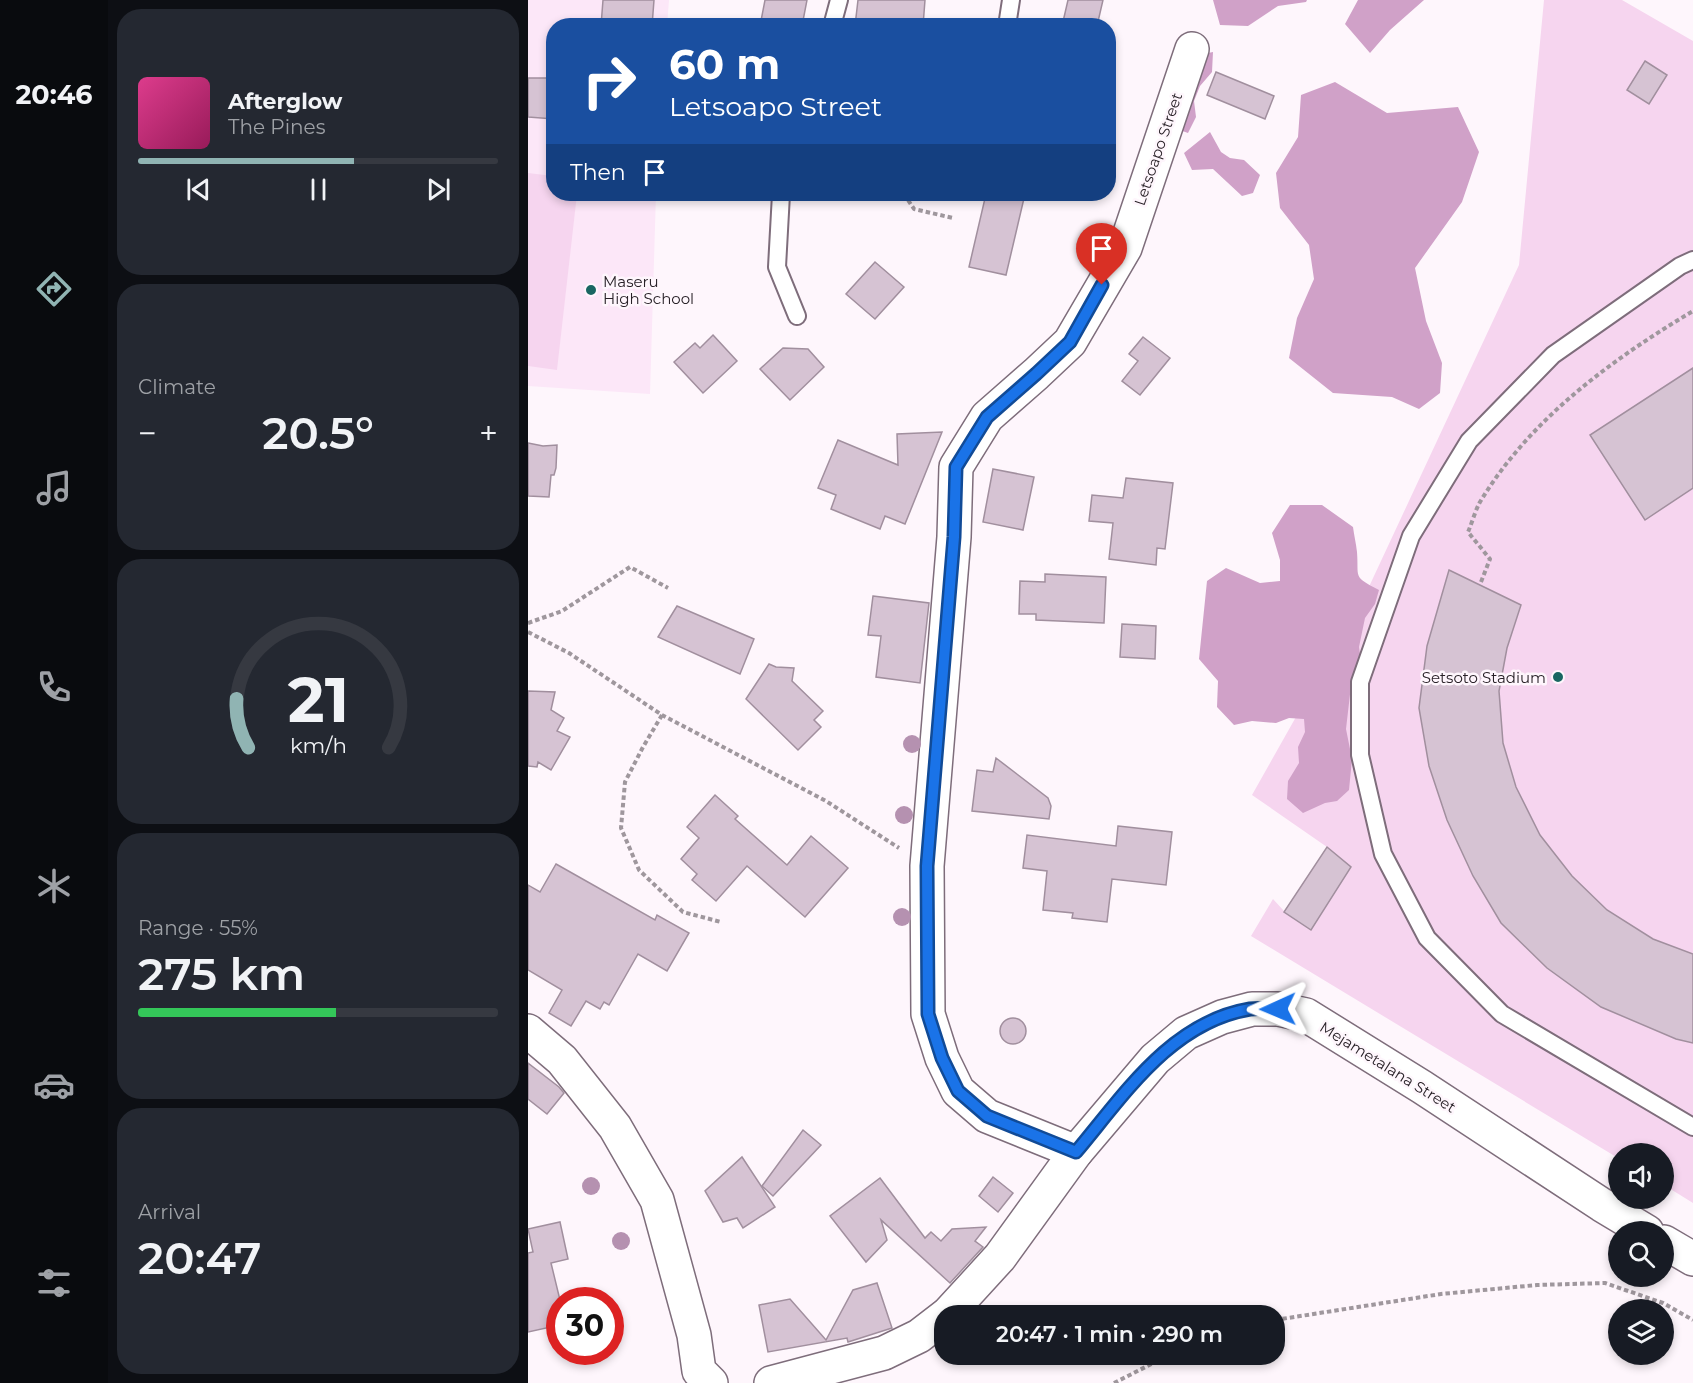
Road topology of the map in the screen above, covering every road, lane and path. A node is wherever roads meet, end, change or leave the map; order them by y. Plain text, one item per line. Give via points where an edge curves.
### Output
1 (839, 0) edge
2 (1011, 0) edge
3 (835, 18) edge
4 (1008, 18) edge
5 (1192, 49) dead end
6 (781, 201) edge
7 (909, 201) edge
8 (953, 218) dead end
9 (1693, 260) edge
10 (1693, 310) edge
11 (797, 316) dead end
12 (1481, 582) dead end
13 (668, 588) dead end
14 (528, 623) edge
15 (528, 632) edge
16 (662, 715) junction
17 (927, 866) junction
18 (722, 922) dead end
19 (528, 1031) edge
20 (1693, 1127) edge
21 (1076, 1152) junction
22 (1629, 1221) edge
23 (1674, 1248) edge
24 (1693, 1259) edge
25 (955, 1305) edge
26 (1285, 1318) edge
27 (1693, 1320) edge
28 (934, 1324) edge
29 (1149, 1365) edge
30 (711, 1383) edge
31 (771, 1383) edge
32 (1114, 1383) edge

1 - 3 lane
2 - 4 lane
5 - 17 street, Letsoapo Street via 1125,248 1070,342 987,417 956,467 954,537
6 - 11 lane via 777,267
7 - 8 path via 914,209
9 - 20 lane via 1553,355 1469,441 1411,537 1395,581 1360,682 1359,754 1383,854 1427,938 1502,1014
10 - 12 path via 1644,340 1581,388 1523,442 1479,504 1468,532 1490,559
13 - 14 path via 630,567 562,611
15 - 16 path via 569,653
16 - 17 path via 826,801
16 - 18 path via 626,782 621,828 639,870 683,912
17 - 21 street, Letsoapo Street via 928,1014 958,1091 987,1116
19 - 30 street via 562,1059 615,1127 657,1200 694,1335 699,1371
21 - 22 street, Mejametalana Street via 1155,1059 1186,1033 1242,1011 1278,1009 1306,1016
21 - 25 street, Mejametalana Street via 1000,1257
23 - 24 street
26 - 27 path via 1441,1294 1605,1283 1663,1303
28 - 31 street, Mejametalana Street via 884,1353
29 - 32 path

